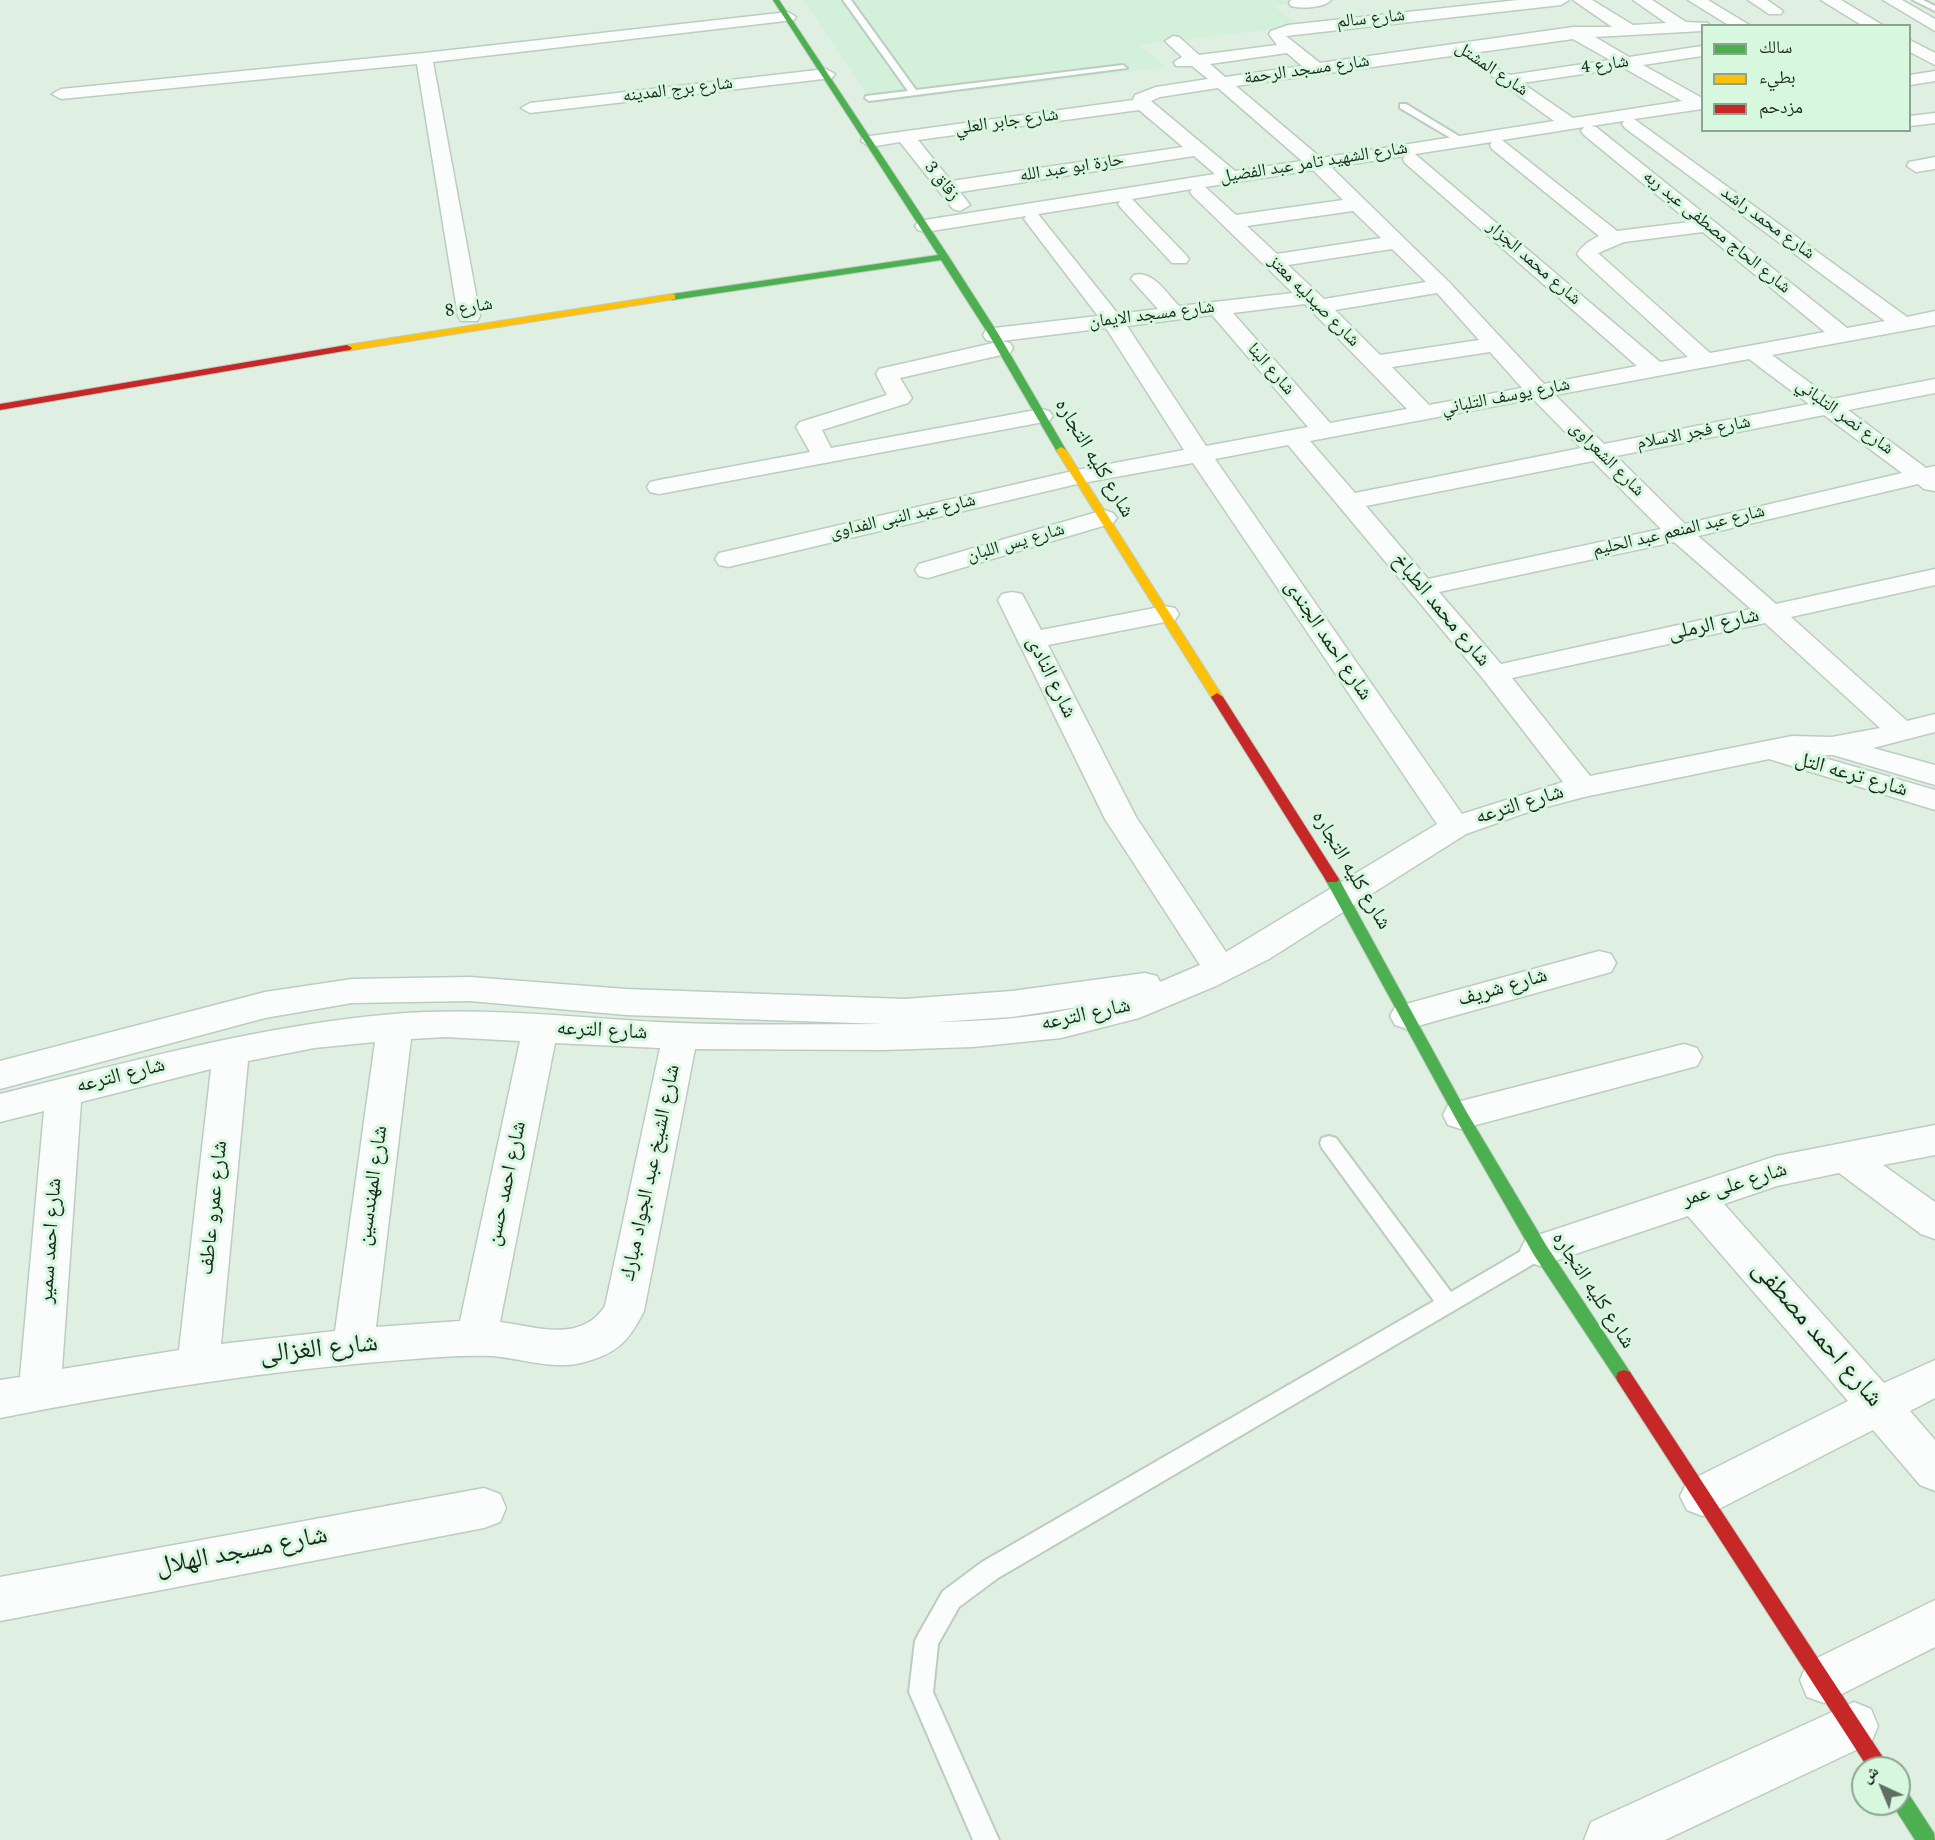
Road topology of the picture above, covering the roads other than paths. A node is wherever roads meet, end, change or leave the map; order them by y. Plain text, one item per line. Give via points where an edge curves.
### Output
1 (776, 0) edge
2 (847, 0) edge
3 (1323, 0) edge
4 (1562, 0) edge
5 (1581, 0) edge
6 (1641, 0) edge
7 (1696, 0) edge
8 (1756, 0) edge
9 (1891, 0) edge
10 (1917, 0) edge
11 (1862, 1) edge
12 (1522, 2) edge
13 (1832, 2) edge
14 (1297, 3) dead end
15 (1477, 4) edge
16 (1413, 8) edge
17 (1935, 9) edge
18 (1775, 11) dead end
19 (788, 17) junction
20 (1741, 24) edge
21 (1872, 24) edge
22 (1435, 26) junction
23 (1701, 26) edge
24 (1935, 26) edge
25 (1683, 27) junction
26 (1629, 30) junction
27 (1575, 33) junction
28 (1173, 41) dead end
29 (1911, 46) edge
30 (1291, 48) junction
31 (1458, 48) junction
32 (1701, 51) edge
33 (424, 58) junction
34 (1195, 60) junction
35 (1935, 60) edge
36 (1170, 63) dead end
37 (1628, 63) junction
38 (1935, 67) edge
39 (1123, 68) dead end
40 (1318, 70) junction
41 (1911, 71) edge
42 (826, 74) junction
43 (1935, 76) edge
44 (1508, 80) junction
45 (1911, 80) edge
46 (1222, 83) junction
47 (914, 93) junction
48 (61, 94) dead end
49 (869, 98) dead end
50 (1149, 98) junction
51 (1403, 105) dead end
52 (1701, 106) edge
53 (1701, 107) edge
54 (1701, 107) edge
55 (530, 108) dead end
56 (1935, 118) edge
57 (1911, 121) edge
58 (1570, 124) junction
59 (1631, 124) junction
60 (1590, 130) junction
61 (1176, 131) junction
62 (1153, 135) dead end
63 (905, 136) junction
64 (870, 141) junction
65 (1462, 141) junction
66 (1498, 145) junction
67 (1199, 150) junction
68 (1412, 159) junction
69 (1935, 164) edge
70 (954, 166) dead end
71 (1916, 166) dead end
72 (1322, 168) junction
73 (930, 169) junction
74 (1230, 177) junction
75 (946, 188) junction
76 (1200, 192) junction
77 (1128, 204) junction
78 (1358, 204) junction
79 (1034, 219) junction
80 (1232, 222) junction
81 (974, 223) junction
82 (1707, 226) junction
83 (930, 235) junction
84 (1611, 237) junction
85 (1396, 242) junction
86 (945, 257) junction
87 (1179, 259) dead end
88 (1272, 261) junction
89 (1141, 279) dead end
90 (1442, 286) junction
91 (1315, 301) junction
92 (1217, 308) junction
93 (1173, 312) junction
94 (468, 316) junction
95 (1935, 318) edge
96 (1112, 320) junction
97 (1903, 324) junction
98 (1842, 335) junction
99 (355, 341) junction
100 (998, 341) junction
101 (1497, 344) junction
102 (1753, 352) junction
103 (1705, 360) junction
104 (1374, 363) junction
105 (1654, 370) junction
106 (1935, 386) edge
107 (1538, 392) junction
108 (0, 395) edge
109 (0, 406) edge
110 (1828, 407) junction
111 (1424, 413) junction
112 (1041, 416) junction
113 (1324, 431) junction
114 (1294, 437) junction
115 (1598, 453) junction
116 (1199, 454) junction
117 (824, 456) junction
118 (1077, 477) junction
119 (1931, 478) edge
120 (659, 487) dead end
121 (1347, 501) junction
122 (1104, 518) junction
123 (1679, 533) junction
124 (728, 559) dead end
125 (928, 570) dead end
126 (1935, 577) edge
127 (1422, 588) junction
128 (1012, 600) dead end
129 (1165, 614) junction
130 (1772, 614) junction
131 (1032, 640) junction
132 (1494, 674) junction
133 (1935, 723) edge
134 (1902, 732) junction
135 (1832, 746) junction
136 (1767, 751) junction
137 (1886, 774) junction
138 (1935, 775) edge
139 (1583, 787) junction
140 (1935, 800) edge
141 (1455, 827) junction
142 (1344, 898) junction
143 (1599, 963) dead end
144 (1212, 973) junction
145 (1407, 1016) junction
146 (395, 1027) junction
147 (540, 1029) junction
148 (680, 1036) junction
149 (231, 1051) junction
150 (1684, 1057) dead end
151 (0, 1075) edge
152 (64, 1091) junction
153 (0, 1108) edge
154 (1461, 1114) junction
155 (1935, 1140) edge
156 (1329, 1143) dead end
157 (1847, 1159) junction
158 (1696, 1198) junction
159 (1935, 1222) edge
160 (1540, 1250) junction
161 (1448, 1304) junction
162 (624, 1311) joint
163 (477, 1338) junction
164 (353, 1345) junction
165 (198, 1365) junction
166 (1935, 1378) edge
167 (40, 1390) junction
168 (0, 1399) edge
169 (1878, 1406) junction
170 (1935, 1471) edge
171 (1702, 1496) junction
172 (484, 1508) dead end
173 (0, 1599) edge
174 (1935, 1622) edge
175 (1824, 1680) junction
176 (1854, 1726) junction
177 (1873, 1756) edge
178 (1911, 1815) edge
179 (986, 1840) edge
180 (1609, 1840) edge
181 (1927, 1840) edge

1 - 19 street, شارع كليه التجاره
2 - 47 lane
3 - 14 street
4 - 12 street, شارع سالم
5 - 26 street
6 - 25 street
7 - 20 street
8 - 18 street
9 - 24 street
10 - 17 lane
11 - 13 street
12 - 15 street, شارع سالم
12 - 27 street
13 - 21 street
15 - 22 street, شارع سالم
16 - 22 street, شارع المشتل
16 - 30 street, شارع سالم via 1281,31 1278,37
19 - 33 street
19 - 42 street, شارع كليه التجاره
22 - 31 street, شارع المشتل
23 - 25 street, شارع مسجد الرحمة
25 - 26 street, شارع مسجد الرحمة
26 - 27 street, شارع مسجد الرحمة
27 - 31 street, شارع مسجد الرحمة
27 - 37 street
28 - 34 street, شارع الشعراوى
29 - 35 street
30 - 34 street
30 - 40 street
31 - 40 street, شارع مسجد الرحمة
31 - 44 street, شارع المشتل
32 - 37 street, شارع 4
33 - 48 street
33 - 94 street
34 - 36 street
34 - 46 street, شارع الشعراوى
37 - 44 street, شارع 4
37 - 52 street
38 - 41 street
39 - 47 lane
40 - 46 street, شارع مسجد الرحمة
42 - 55 street, شارع برج المدينه
42 - 64 street, شارع كليه التجاره
43 - 45 street
44 - 58 street, شارع المشتل
46 - 50 street, شارع مسجد الرحمة
46 - 72 street, شارع الشعراوى
47 - 49 lane
50 - 61 street
50 - 63 street, شارع جابر العلي
51 - 65 lane
53 - 58 street, شارع الشهيد تامر عبد الفضيل
54 - 59 street, شارع الشهيد تامر عبد الفضيل
56 - 57 street
58 - 65 street, شارع الشهيد تامر عبد الفضيل
59 - 60 street, شارع الشهيد تامر عبد الفضيل
59 - 97 street, شارع محمد راشد
60 - 66 street, شارع الشهيد تامر عبد الفضيل
60 - 82 street, شارع الحاج مصطفى عبد ربه
61 - 62 street
61 - 67 street
63 - 64 street, شارع جابر العلي
63 - 73 street, زقاق 3
64 - 83 street, شارع كليه التجاره
65 - 72 street, شارع الشهيد تامر عبد الفضيل
66 - 68 street, شارع الشهيد تامر عبد الفضيل
66 - 84 street
67 - 74 street
67 - 75 street, حارة ابو عبد الله
68 - 72 street, شارع الشهيد تامر عبد الفضيل
68 - 105 street, شارع محمد الجزار
69 - 71 street
70 - 73 street
72 - 74 street, شارع الشهيد تامر عبد الفضيل
72 - 76 street, شارع الشهيد تامر عبد الفضيل
72 - 78 street, شارع الشعراوى
73 - 75 street, زقاق 3
74 - 81 street, شارع الشهيد تامر عبد الفضيل
75 - 81 street, زقاق 3
76 - 77 street, شارع الشهيد تامر عبد الفضيل
76 - 80 street, شارع صيدليه معتز
77 - 79 street, شارع الشهيد تامر عبد الفضيل
77 - 87 street
78 - 80 street
78 - 85 street, شارع الشعراوى
79 - 81 street, شارع الشهيد تامر عبد الفضيل
79 - 96 street, شارع احمد الجندى
80 - 88 street, شارع صيدليه معتز
81 - 83 street, شارع الشهيد تامر عبد الفضيل
82 - 84 street
82 - 98 street, شارع الحاج مصطفى عبد ربه
83 - 86 street, شارع كليه التجاره
83 - 94 street, شارع 8
84 - 103 street via 1595,243 1587,254
85 - 88 street
85 - 90 street, شارع الشعراوى
86 - 99 street, شارع 8
86 - 100 street, شارع كليه التجاره
88 - 91 street, شارع صيدليه معتز
89 - 93 street
90 - 91 street, شارع مسجد الايمان
90 - 101 street, شارع الشعراوى
91 - 92 street, شارع مسجد الايمان
91 - 104 street, شارع صيدليه معتز
92 - 93 street, شارع مسجد الايمان
92 - 113 street, شارع البنا
93 - 96 street, شارع مسجد الايمان
94 - 99 street, شارع 8
95 - 97 street, شارع يوسف التلباني
96 - 100 street, شارع مسجد الايمان
96 - 116 street, شارع احمد الجندى
97 - 98 street, شارع يوسف التلباني
98 - 102 street, شارع يوسف التلباني
99 - 108 street, شارع 8
99 - 109 street, شارع 8
100 - 112 street, شارع كليه التجاره
100 - 117 street, شارع مسجد الايمان via 887,374 900,398 808,427
101 - 104 street
101 - 107 street, شارع الشعراوى
102 - 103 street, شارع يوسف التلباني
102 - 110 street, شارع نصر التلباني
103 - 105 street, شارع يوسف التلباني
104 - 111 street, شارع صيدليه معتز
105 - 107 street, شارع يوسف التلباني
106 - 110 street, شارع فجر الاسلام
107 - 111 street, شارع يوسف التلباني
107 - 115 street, شارع الشعراوى
110 - 115 street, شارع فجر الاسلام
110 - 119 street, شارع نصر التلباني
111 - 113 street, شارع يوسف التلباني
112 - 117 street
112 - 118 street, شارع كليه التجاره
113 - 114 street, شارع يوسف التلباني
114 - 116 street, شارع يوسف التلباني
114 - 121 street, شارع محمد الطباخ
115 - 121 street, شارع فجر الاسلام
115 - 123 street, شارع الشعراوى
116 - 118 street, شارع يوسف التلباني
116 - 141 street, شارع احمد الجندى
117 - 120 street
118 - 122 street, شارع كليه التجاره
118 - 124 street, شارع عبد النبى الفداوى
119 - 123 street, شارع عبد المنعم عبد الحليم
121 - 127 street, شارع محمد الطباخ
122 - 125 street, شارع يس اللبان
122 - 129 street, شارع كليه التجاره
123 - 127 street, شارع عبد المنعم عبد الحليم
123 - 130 street, شارع الشعراوى
126 - 130 street, شارع الرملى
127 - 132 street, شارع محمد الطباخ
128 - 131 street, شارع النادى
129 - 131 street
129 - 142 street, شارع كليه التجاره
130 - 132 street, شارع الرملى
130 - 134 street, شارع الشعراوى
131 - 144 street, شارع النادى via 1121,819
132 - 139 street, شارع محمد الطباخ
133 - 134 street
134 - 135 street
135 - 136 street, شارع الترعه via 1792,745
135 - 137 street, شارع ترعه التل
136 - 137 street, شارع ترعه التل
136 - 139 street, شارع الترعه
137 - 138 street, شارع ترعه التل
137 - 140 street, شارع ترعه التل
139 - 141 street, شارع الترعه
141 - 142 street, شارع الترعه
142 - 144 street, شارع الترعه via 1257,951
142 - 145 street, شارع كليه التجاره
143 - 145 street, شارع شريف
144 - 148 street, شارع الترعه via 1139,1005 1061,1025 895,1037
144 - 151 street, شارع الترعه via 1012,1004 904,1012 626,1002 470,989 352,991 265,1005
145 - 154 street, شارع كليه التجاره
146 - 147 street, شارع الترعه via 445,1024
146 - 149 street, شارع الترعه via 314,1035
146 - 164 street, شارع المهندسين
147 - 148 street, شارع الترعه
147 - 163 street, شارع احمد حسن
148 - 162 street, شارع الشيخ عبد الجواد مبارك
149 - 152 street, شارع الترعه
149 - 165 street, شارع عمرو عاطف
150 - 154 street
152 - 153 street, شارع الترعه
152 - 167 street, شارع احمد سمير
154 - 160 street, شارع كليه التجاره
155 - 157 street, شارع على عمر
156 - 161 lane
157 - 158 street, شارع على عمر via 1776,1171
157 - 159 street
158 - 160 street, شارع على عمر
158 - 169 street, شارع احمد مصطفى
160 - 161 lane
160 - 171 street, شارع كليه التجاره
161 - 179 lane via 990,1570 951,1599 927,1641 921,1692
162 - 163 street, شارع الغزالى via 618,1325 591,1345 573,1348
163 - 164 street, شارع الغزالى
164 - 165 street, شارع الغزالى
165 - 167 street, شارع الغزالى
166 - 169 street
167 - 168 street, شارع الغزالى
169 - 170 street, شارع احمد مصطفى
169 - 171 street
171 - 175 street, شارع كليه التجاره
172 - 173 street, شارع مسجد الهلال
174 - 175 street
175 - 176 street, شارع كليه التجاره
176 - 177 street, شارع كليه التجاره
176 - 180 street
178 - 181 street

